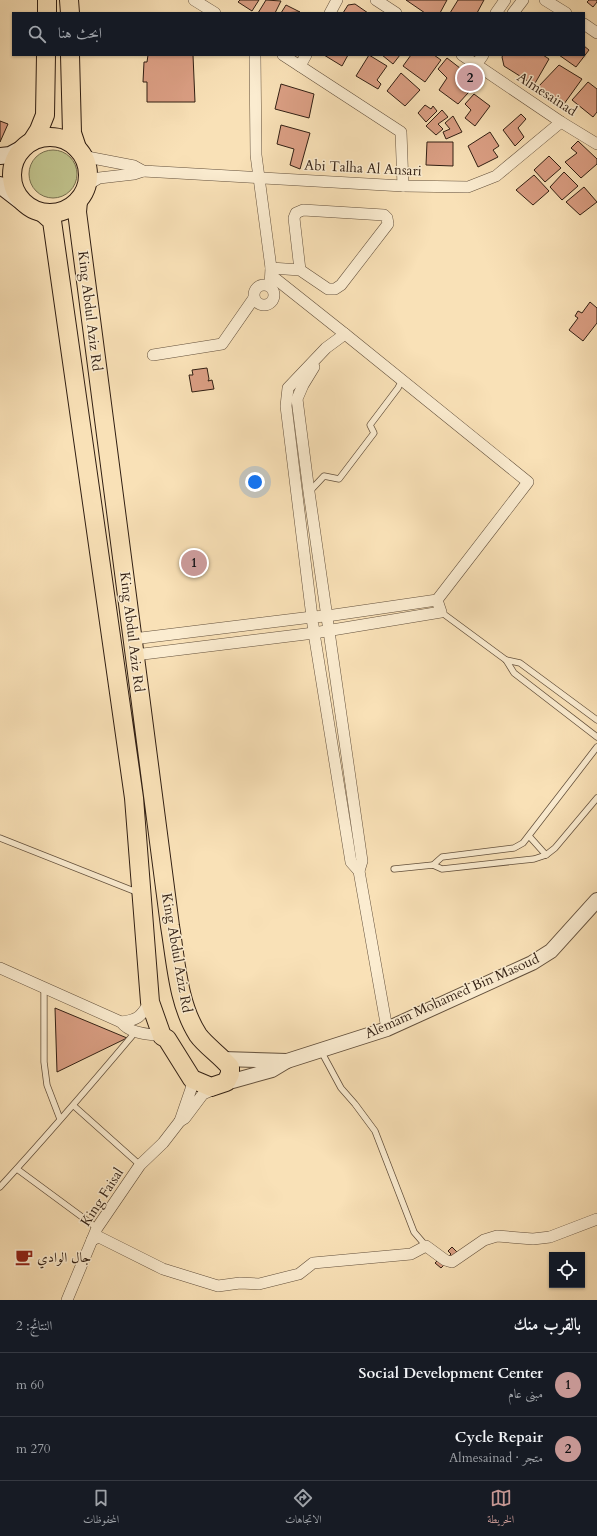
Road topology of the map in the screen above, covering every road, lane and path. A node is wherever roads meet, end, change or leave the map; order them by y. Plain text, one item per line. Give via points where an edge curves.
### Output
1 (47, 0) edge
2 (70, 0) edge
3 (194, 0) edge
4 (338, 0) edge
5 (376, 0) edge
6 (505, 0) edge
7 (523, 0) edge
8 (545, 0) edge
9 (47, 12) edge
10 (70, 12) edge
11 (213, 12) edge
12 (331, 12) edge
13 (394, 12) edge
14 (497, 12) edge
15 (514, 12) edge
16 (564, 12) edge
17 (585, 25) edge
18 (597, 33) edge
19 (46, 56) edge
20 (70, 56) edge
21 (255, 56) edge
22 (285, 56) edge
23 (305, 56) edge
24 (464, 56) edge
25 (482, 56) edge
26 (476, 65) junction
27 (300, 66) junction
28 (561, 122) junction
29 (28, 144) junction
30 (597, 144) edge
31 (80, 152) junction
32 (0, 156) edge
33 (143, 171) junction
34 (260, 178) junction
35 (0, 185) edge
36 (87, 185) junction
37 (403, 186) junction
38 (78, 201) junction
39 (23, 203) junction
40 (43, 213) junction
41 (300, 270) junction
42 (271, 276) junction
43 (254, 298) junction
44 (345, 334) junction
45 (326, 348) junction
46 (153, 355) dead end
47 (402, 380) junction
48 (309, 492) junction
49 (437, 600) junction
50 (441, 612) junction
51 (327, 616) junction
52 (312, 617) junction
53 (329, 630) junction
54 (314, 633) junction
55 (134, 647) junction
56 (506, 660) junction
57 (597, 720) edge
58 (597, 737) edge
59 (597, 747) edge
60 (153, 795) junction
61 (134, 798) junction
62 (597, 798) edge
63 (529, 836) junction
64 (0, 838) edge
65 (546, 855) junction
66 (433, 865) junction
67 (394, 869) dead end
68 (359, 872) junction
69 (141, 894) junction
70 (597, 900) edge
71 (170, 926) junction
72 (144, 930) junction
73 (0, 968) edge
74 (44, 987) junction
75 (150, 1002) junction
76 (121, 1022) junction
77 (387, 1029) junction
78 (134, 1031) junction
79 (162, 1036) junction
80 (321, 1050) junction
81 (223, 1058) junction
82 (287, 1062) junction
83 (192, 1079) junction
84 (228, 1082) joint
85 (74, 1106) junction
86 (60, 1119) junction
87 (180, 1121) junction
88 (140, 1165) junction
89 (17, 1169) junction
90 (0, 1187) edge
91 (597, 1219) edge
92 (97, 1228) junction
93 (92, 1240) junction
94 (426, 1246) junction
95 (67, 1300) edge

1 - 9 main road
2 - 10 main road
3 - 11 street
4 - 12 street
5 - 13 street
6 - 14 street
7 - 15 street
8 - 16 street
17 - 18 street
19 - 29 main road via 45,115
20 - 31 main road via 72,133
21 - 34 street via 256,155
22 - 27 street
23 - 27 street
24 - 26 street, Almesainad
25 - 26 street
26 - 28 street, Almesainad
27 - 37 street via 401,132
28 - 30 street, Almesainad
28 - 37 street, Abi Talha Al Ansari via 496,176 468,187
29 - 31 main road via 44,137 56,137 67,141
29 - 32 main road via 10,154
29 - 39 main road via 16,157 12,169 13,187
31 - 33 street, Abi Talha Al Ansari via 134,166
31 - 36 main road via 88,172
33 - 34 street, Abi Talha Al Ansari
33 - 36 street, Abi Talha Al Ansari via 99,178
34 - 37 street, Abi Talha Al Ansari
34 - 42 street
35 - 39 main road
36 - 38 main road
38 - 40 main road via 55,214
38 - 55 main road, King Abdul Aziz Rd via 77,212
39 - 40 main road via 32,210
40 - 61 main road, King Abdul Aziz Rd via 52,221
41 - 41 street via 335,290 388,224 387,218 384,215 303,210 296,213 294,218
41 - 42 street
42 - 43 street via 266,285 255,291
42 - 43 street via 275,294 271,303 261,305
42 - 44 street
43 - 46 street via 222,344
44 - 45 street
44 - 47 street
45 - 48 street via 297,399
45 - 52 street via 288,388 286,406
47 - 48 lane via 370,425 374,433 339,479 324,476
47 - 49 street via 528,482
48 - 51 street
49 - 50 street
49 - 51 street
50 - 53 street
50 - 56 lane
51 - 52 street
51 - 53 street
52 - 54 street
52 - 55 street
53 - 54 street
53 - 68 street via 362,861
54 - 55 street
54 - 68 street via 351,862
55 - 60 main road, King Abdul Aziz Rd
56 - 57 lane via 520,663
56 - 58 lane via 514,673
59 - 63 lane
60 - 61 main road
60 - 71 main road, King Abdul Aziz Rd
61 - 69 main road, King Abdul Aziz Rd
62 - 65 lane via 555,848
63 - 65 lane
63 - 66 lane via 514,848 442,857
64 - 69 lane
65 - 66 lane via 534,859 442,869
66 - 67 lane
68 - 77 street
69 - 72 main road, King Abdul Aziz Rd
70 - 77 street, Alemam Mohamed Bin Masoud via 551,951 532,963
71 - 72 main road
71 - 81 main road, King Abdul Aziz Rd via 188,1017 199,1036
72 - 75 main road, King Abdul Aziz Rd
73 - 74 street
74 - 76 street
74 - 86 lane via 44,1062 48,1084
75 - 76 street via 141,1016 134,1021
75 - 79 main road, King Abdul Aziz Rd
76 - 78 street
77 - 80 street, Alemam Mohamed Bin Masoud
78 - 79 street
78 - 85 lane
79 - 83 main road, King Abdul Aziz Rd via 167,1039
80 - 82 street, Alemam Mohamed Bin Masoud
80 - 94 lane via 341,1088 375,1131 414,1232
81 - 82 street, Alemam Mohamed Bin Masoud
81 - 83 main road, King Abdul Aziz Rd via 230,1067 226,1082 211,1087
82 - 84 street, Alemam Mohamed Bin Masoud via 272,1070
83 - 87 street
84 - 87 street via 203,1094
85 - 86 lane
85 - 88 lane
86 - 89 lane
87 - 88 street, King Faisal via 163,1143
88 - 92 street, King Faisal
89 - 90 lane
89 - 92 lane
91 - 94 street via 550,1237 533,1239 497,1236 484,1240 452,1262
92 - 93 street, King Faisal
93 - 94 street via 99,1237 163,1269 218,1286 260,1284 299,1274 313,1263 411,1254
93 - 95 street, King Faisal

